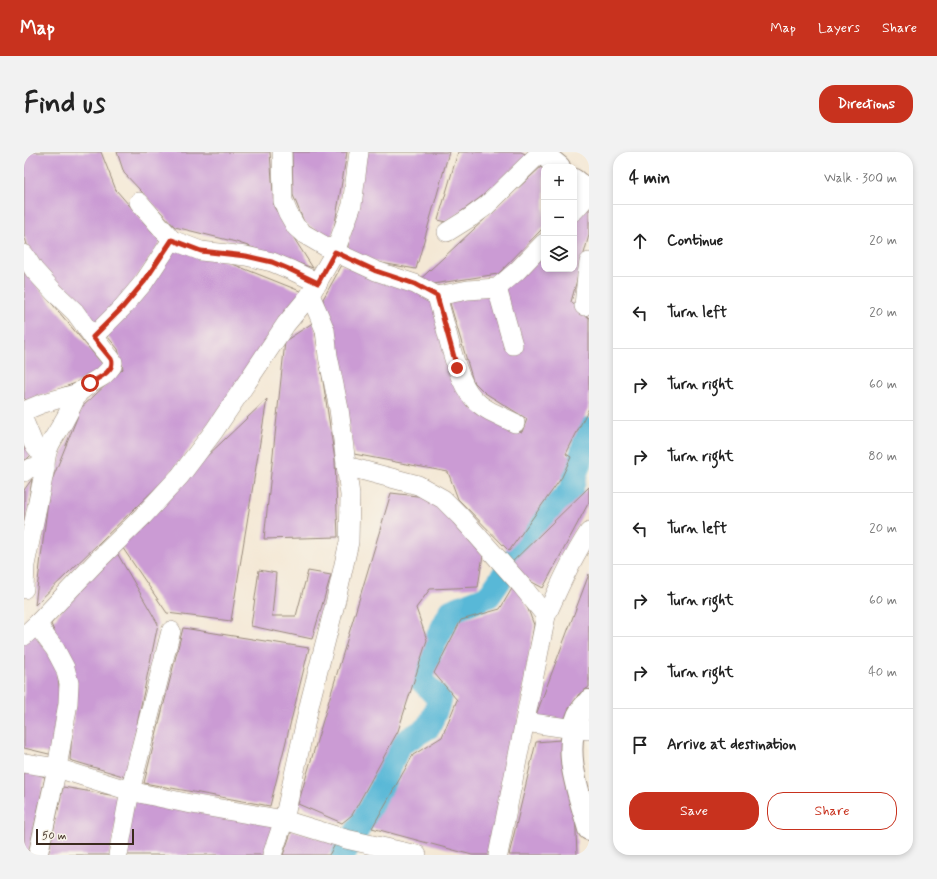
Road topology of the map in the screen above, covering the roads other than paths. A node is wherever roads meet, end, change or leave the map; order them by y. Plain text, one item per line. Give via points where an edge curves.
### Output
1 (282, 152) edge
2 (360, 152) edge
3 (541, 152) edge
4 (555, 164) edge
5 (577, 183) edge
6 (589, 193) edge
7 (139, 202) dead end
8 (577, 207) edge
9 (447, 232) dead end
10 (172, 240) junction
11 (541, 246) edge
12 (335, 252) junction
13 (24, 254) edge
14 (589, 262) edge
15 (497, 288) junction
16 (314, 289) junction
17 (437, 296) junction
18 (584, 306) dead end
19 (93, 337) junction
20 (513, 345) dead end
21 (78, 393) junction
22 (24, 411) edge
23 (24, 421) edge
24 (515, 423) dead end
25 (45, 463) junction
26 (346, 466) junction
27 (24, 472) edge
28 (589, 532) edge
29 (24, 589) edge
30 (546, 616) junction
31 (38, 623) junction
32 (171, 631) dead end
33 (24, 636) edge
34 (589, 701) edge
35 (525, 722) junction
36 (581, 729) edge
37 (24, 763) edge
38 (57, 768) junction
39 (130, 791) junction
40 (284, 820) junction
41 (589, 829) edge
42 (38, 855) edge
43 (118, 855) edge
44 (272, 855) edge
45 (417, 855) edge
46 (498, 855) edge

1 - 12 street via 283,201 288,213 296,227 304,234
2 - 12 street via 352,205
3 - 4 main road
3 - 9 street via 486,206
5 - 6 main road
6 - 8 street
7 - 10 street
10 - 16 street via 201,251 272,262 291,270
10 - 19 street via 144,282
11 - 15 street
12 - 16 street
12 - 17 street via 376,271 415,284
13 - 19 street via 34,270 75,312
14 - 18 street
15 - 17 street
15 - 20 street
16 - 26 street via 318,312 325,330
16 - 31 street via 286,324 214,431 180,476
17 - 24 street via 457,368 466,388 479,403
19 - 21 street via 113,362 112,366
21 - 22 street
21 - 25 street via 48,448
23 - 25 street
25 - 27 street via 27,468
25 - 29 street via 25,565
26 - 30 street via 418,485 443,498
26 - 40 street via 350,495 349,542
28 - 30 street
30 - 35 street
31 - 33 street
31 - 38 street via 65,668 69,683
32 - 39 street
34 - 36 main road via 579,715
35 - 36 street
35 - 46 street
36 - 41 main road via 572,739 573,773
37 - 38 street
38 - 39 street
38 - 42 street
39 - 40 street
39 - 43 street
40 - 44 street
40 - 45 street via 346,839

